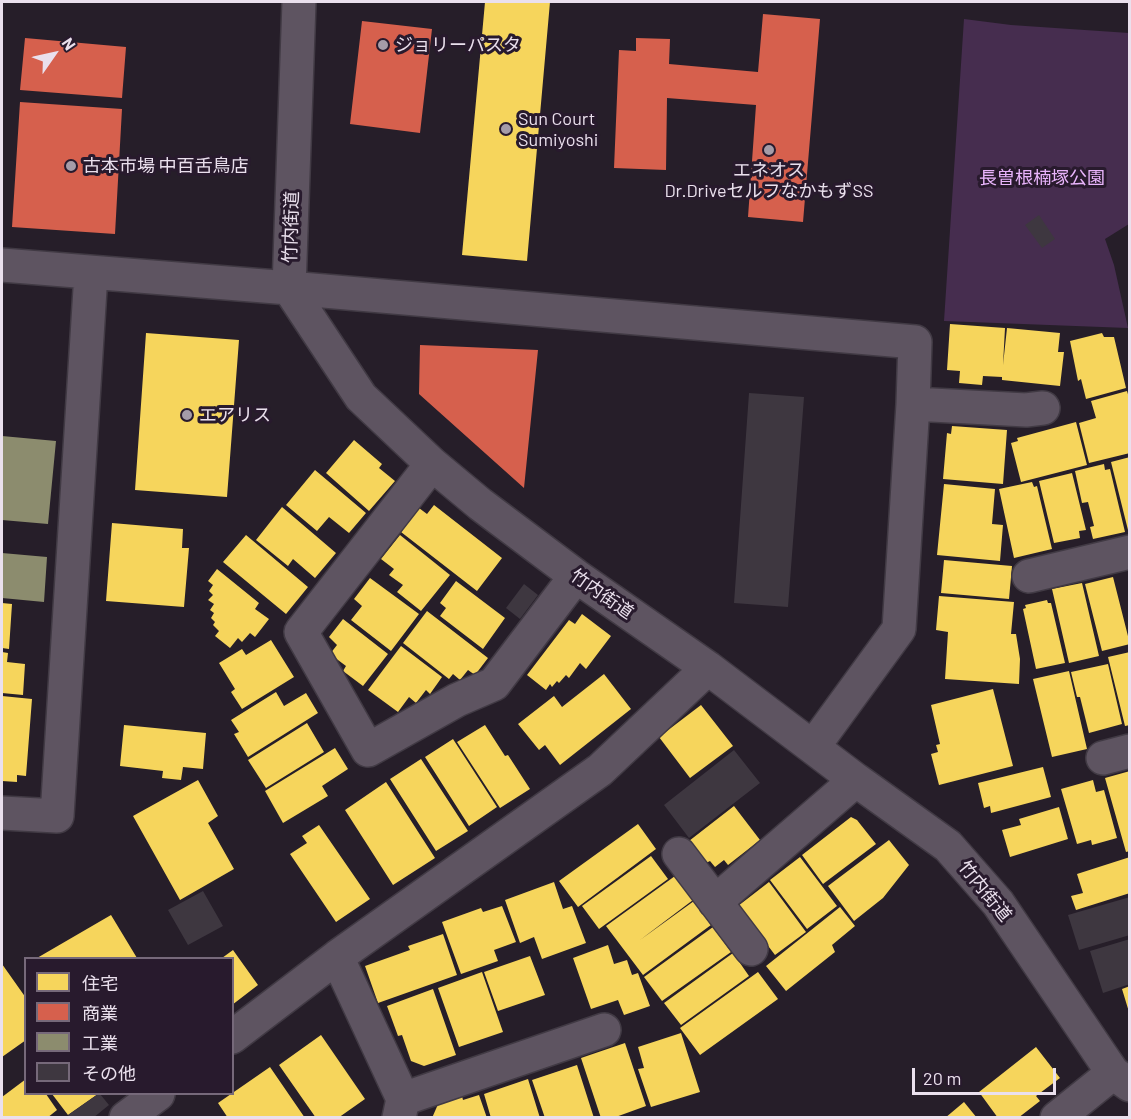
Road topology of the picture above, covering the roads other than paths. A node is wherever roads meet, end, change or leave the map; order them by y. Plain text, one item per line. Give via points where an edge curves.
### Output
1 (299, 2) edge
2 (2, 266) edge
3 (91, 273) junction
4 (289, 288) junction
5 (913, 404) junction
6 (1043, 408) dead end
7 (432, 464) junction
8 (1130, 552) edge
9 (576, 576) junction
10 (1029, 576) dead end
11 (708, 668) junction
12 (813, 747) junction
13 (856, 780) junction
14 (2, 813) edge
15 (679, 854) dead end
16 (715, 902) junction
17 (751, 949) dead end
18 (337, 957) junction
19 (604, 1030) dead end
20 (234, 1035) edge
21 (1121, 1079) edge
22 (157, 1095) edge
23 (401, 1108) edge
24 (126, 1118) edge
25 (1056, 1118) edge

1 - 4 street, 竹内街道
2 - 3 street
3 - 4 street
3 - 14 street via 57,816
4 - 5 street via 915,342
4 - 7 street, 竹内街道 via 361,397
5 - 6 street
5 - 12 street via 899,629
7 - 9 street, 竹内街道
7 - 9 street via 301,632 368,750 494,684
8 - 10 street
9 - 11 street, 竹内街道
11 - 12 street, 竹内街道
11 - 18 street via 600,770
12 - 13 street, 竹内街道
13 - 16 street
13 - 21 street, 竹内街道 via 948,846 998,903
15 - 16 street
16 - 17 street
18 - 20 street
18 - 23 street
19 - 23 street
21 - 25 street
22 - 24 street

